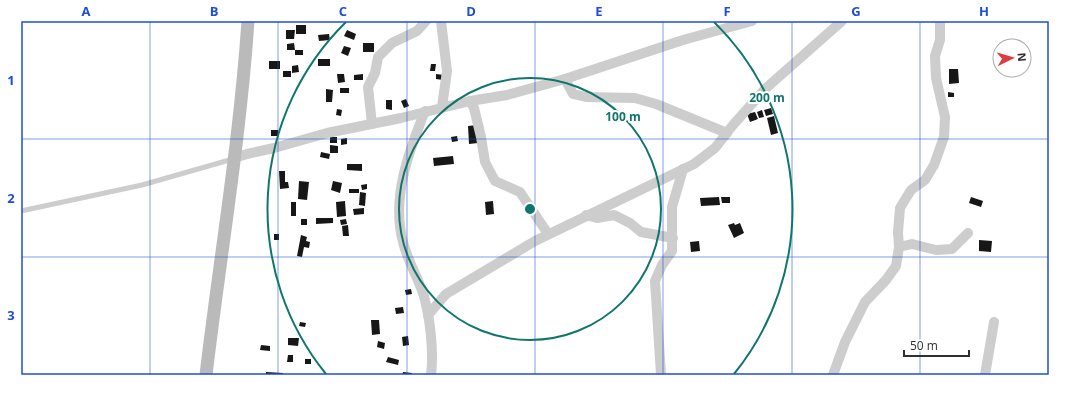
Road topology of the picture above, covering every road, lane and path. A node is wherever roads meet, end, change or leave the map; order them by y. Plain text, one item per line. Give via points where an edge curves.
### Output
1 (248, 21) edge
2 (426, 21) edge
3 (441, 21) edge
4 (752, 21) edge
5 (842, 21) edge
6 (940, 21) edge
7 (565, 80) junction
8 (470, 101) junction
9 (442, 107) junction
10 (425, 111) junction
11 (372, 124) junction
12 (726, 133) junction
13 (234, 158) junction
14 (683, 169) junction
15 (21, 211) edge
16 (586, 215) junction
17 (968, 233) dead end
18 (548, 234) junction
19 (673, 238) junction
20 (899, 247) junction
21 (428, 315) junction
22 (994, 322) dead end
23 (206, 375) edge
24 (431, 375) edge
25 (661, 375) edge
26 (833, 375) edge
27 (985, 375) edge

1 - 13 main road
2 - 11 street via 417,31 392,44 378,58 375,73 368,87
3 - 9 street via 447,71
4 - 7 street via 683,40
5 - 12 street via 765,90
6 - 20 street via 940,40 934,56 945,116 944,137 934,165 925,180 910,190 900,208
7 - 8 street via 507,95
7 - 12 street via 573,94 586,98 635,98
8 - 9 street
8 - 18 street via 474,108 485,162 495,181 520,192
9 - 10 street
10 - 11 street
10 - 21 street via 412,144 404,175 400,195 400,230
11 - 13 street via 327,133
12 - 14 street via 715,148
13 - 15 lane via 142,185
13 - 23 main road
14 - 16 street
14 - 19 street via 672,206
16 - 18 street
16 - 19 street via 597,218 614,215 641,232
17 - 20 street via 952,248 936,250 912,244
18 - 21 street via 446,294
19 - 25 street via 672,250 662,265 656,281
20 - 26 street via 896,266 865,302 845,342
21 - 24 street
22 - 27 street

